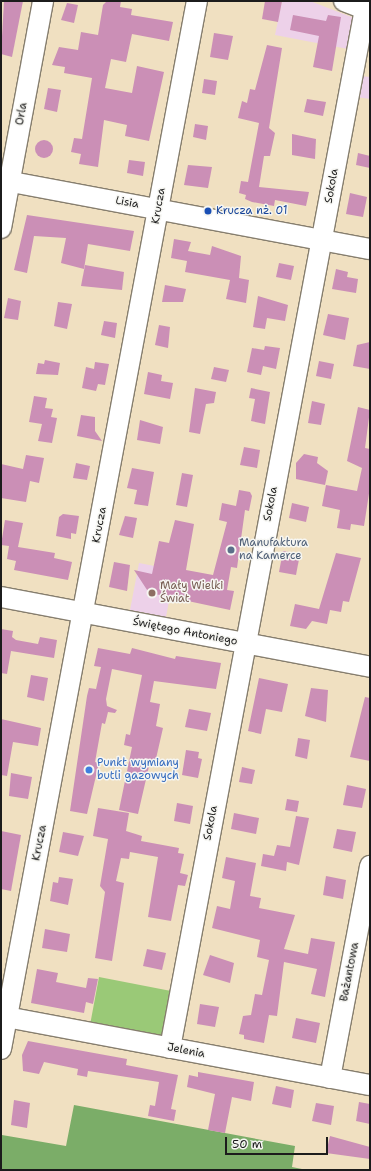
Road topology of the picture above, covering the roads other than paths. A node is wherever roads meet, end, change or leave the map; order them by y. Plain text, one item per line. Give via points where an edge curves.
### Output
1 (43, 1) edge
2 (197, 1) edge
3 (344, 1) edge
4 (367, 10) edge
5 (5, 180) edge
6 (159, 208) junction
7 (1, 228) edge
8 (322, 239) junction
9 (370, 248) edge
10 (1, 597) edge
11 (84, 612) junction
12 (244, 644) junction
13 (370, 667) edge
14 (370, 866) edge
15 (4, 1016) edge
16 (170, 1048) junction
17 (1, 1049) edge
18 (330, 1078) junction
19 (370, 1085) edge

1 - 5 street, Orla
2 - 6 street, Krucza
3 - 4 street
4 - 8 street, Sokola
5 - 6 street, Lisia
5 - 7 street, Orla
6 - 8 street, Lisia
6 - 11 street, Krucza
8 - 9 street, Lisia
8 - 12 street, Sokola
10 - 11 street, Świętego Antoniego
11 - 12 street, Świętego Antoniego
11 - 15 street, Krucza
12 - 13 street, Świętego Antoniego
12 - 16 street, Sokola
14 - 18 street, Bażantowa
15 - 16 street, Jelenia
15 - 17 street, Krucza
16 - 18 street, Jelenia
18 - 19 street, Jelenia

